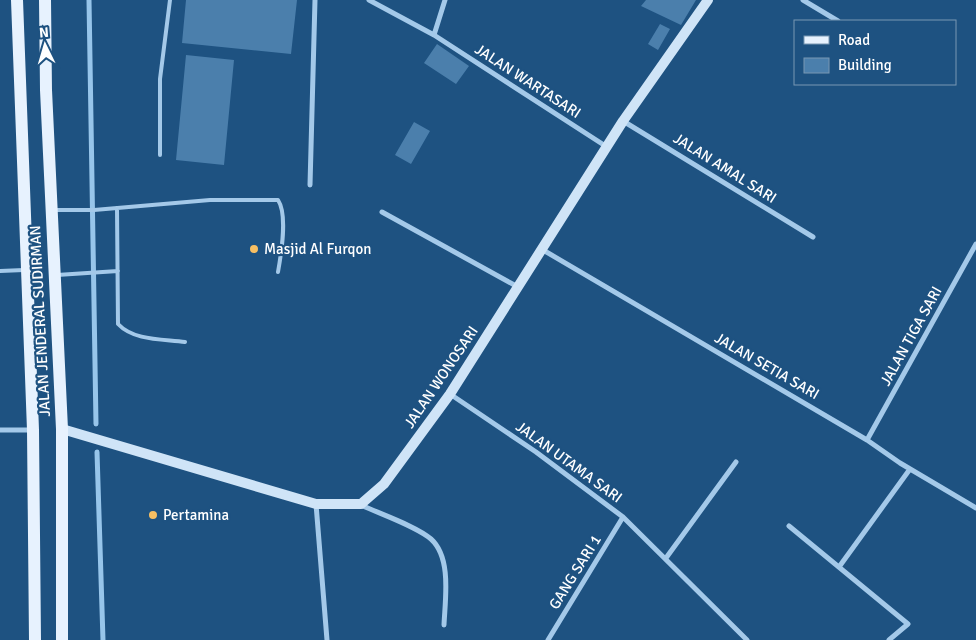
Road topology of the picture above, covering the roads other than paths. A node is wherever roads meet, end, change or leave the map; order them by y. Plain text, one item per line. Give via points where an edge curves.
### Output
1 (17, 0) edge
2 (45, 0) edge
3 (170, 0) edge
4 (315, 0) edge
5 (369, 0) edge
6 (445, 0) edge
7 (708, 0) edge
8 (803, 0) edge
9 (836, 20) edge
10 (434, 35) junction
11 (623, 121) junction
12 (607, 148) junction
13 (160, 155) dead end
14 (310, 185) dead end
15 (117, 208) junction
16 (51, 209) junction
17 (382, 212) dead end
18 (813, 237) dead end
19 (976, 244) edge
20 (543, 250) junction
21 (27, 270) junction
22 (0, 271) edge
23 (118, 271) junction
24 (278, 272) dead end
25 (54, 275) junction
26 (519, 287) junction
27 (185, 342) dead end
28 (450, 394) junction
29 (62, 429) junction
30 (0, 430) edge
31 (33, 430) junction
32 (868, 440) junction
33 (736, 462) dead end
34 (910, 469) junction
35 (316, 504) junction
36 (361, 504) junction
37 (976, 508) edge
38 (623, 517) junction
39 (789, 526) dead end
40 (666, 558) junction
41 (839, 567) junction
42 (444, 625) dead end
43 (35, 640) edge
44 (62, 640) edge
45 (327, 640) edge
46 (548, 640) edge
47 (747, 640) edge
48 (889, 640) edge

1 - 21 main road, JALAN JENDERAL SUDIRMAN
2 - 16 main road, JALAN JENDERAL SUDIRMAN
3 - 13 lane via 160,79
4 - 14 street
5 - 10 street, JALAN WARTASARI
6 - 10 street
7 - 11 street, JALAN WONOSARI
8 - 9 street
10 - 12 street, JALAN WARTASARI
11 - 12 street, JALAN WONOSARI
11 - 18 street, JALAN AMAL SARI
12 - 20 street, JALAN WONOSARI
15 - 16 lane
15 - 23 lane
15 - 24 lane via 210,200 278,200 282,212 282,251
16 - 25 main road, JALAN JENDERAL SUDIRMAN
17 - 26 street
19 - 32 street, JALAN TIGA SARI
20 - 26 street, JALAN WONOSARI
20 - 32 street, JALAN SETIA SARI
21 - 22 lane
21 - 31 main road, JALAN JENDERAL SUDIRMAN
23 - 25 lane
23 - 27 lane via 118,324 126,332 142,337
25 - 29 main road, JALAN JENDERAL SUDIRMAN
26 - 28 street, JALAN WONOSARI
28 - 36 street, JALAN WONOSARI via 384,484
28 - 38 street, JALAN UTAMA SARI via 536,452
29 - 35 street
29 - 44 main road, JALAN JENDERAL SUDIRMAN
30 - 31 street
31 - 43 main road, JALAN JENDERAL SUDIRMAN
32 - 34 street, JALAN SETIA SARI
33 - 40 street
34 - 37 street, JALAN SETIA SARI
34 - 41 street
35 - 36 street
35 - 45 street
36 - 42 street via 420,533 436,546 444,571
38 - 40 street, JALAN UTAMA SARI
38 - 46 street, GANG SARI 1
39 - 41 street
40 - 47 street, JALAN UTAMA SARI
41 - 48 street via 908,624

